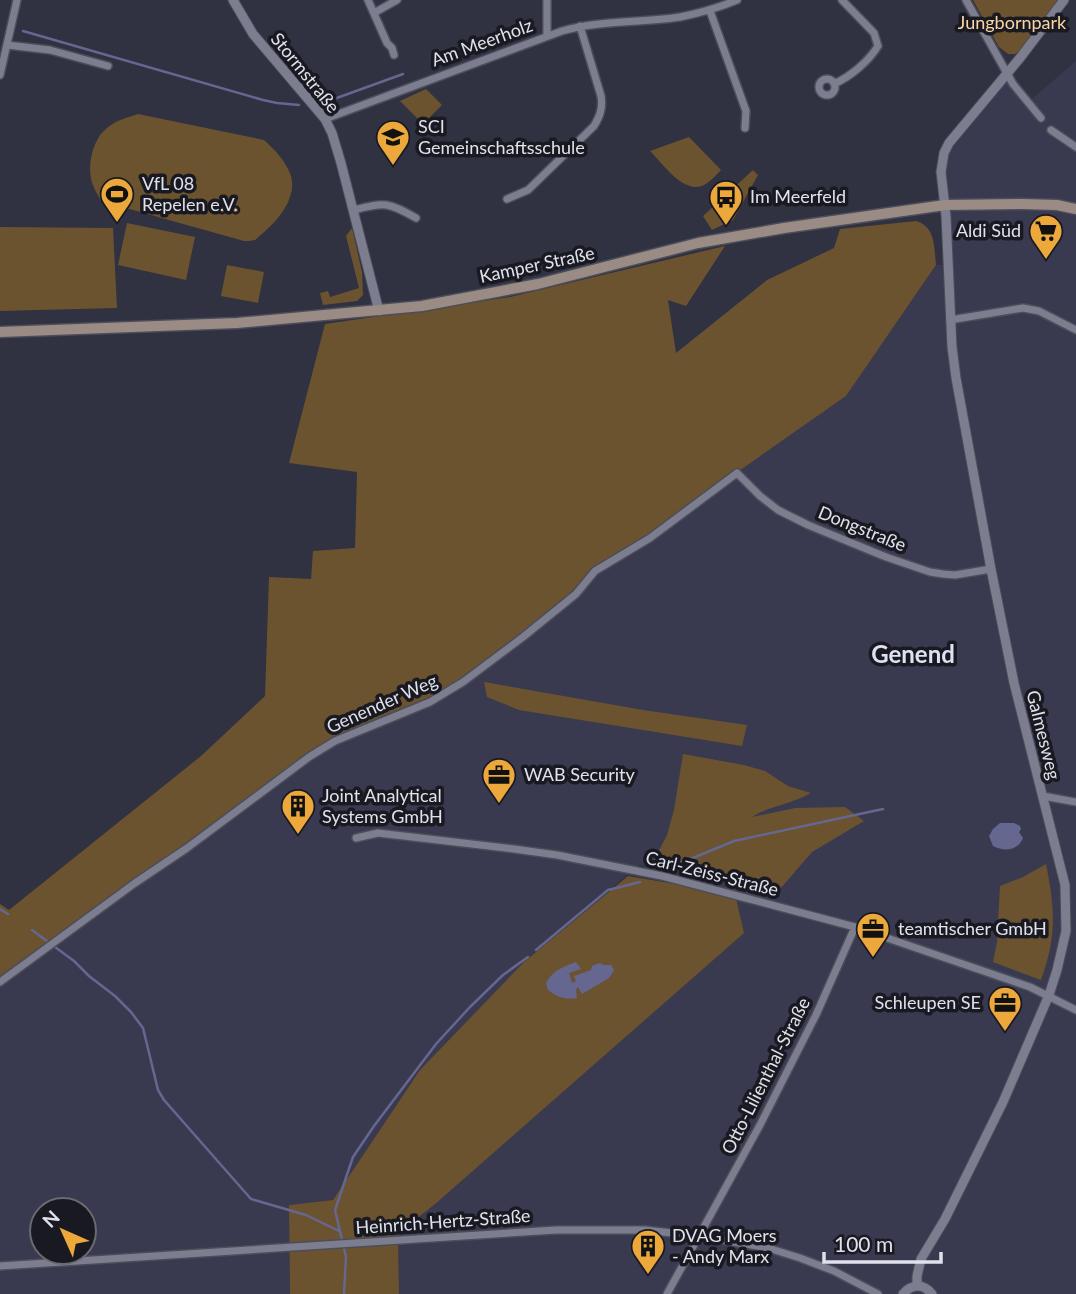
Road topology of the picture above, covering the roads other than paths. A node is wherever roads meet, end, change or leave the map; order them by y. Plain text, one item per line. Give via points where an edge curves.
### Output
1 (17, 0) edge
2 (233, 0) edge
3 (368, 0) edge
4 (397, 0) edge
5 (547, 0) edge
6 (737, 0) edge
7 (842, 0) edge
8 (966, 0) edge
9 (1064, 0) edge
10 (710, 11) junction
11 (374, 13) junction
12 (580, 26) junction
13 (547, 36) junction
14 (7, 45) junction
15 (394, 55) dead end
16 (108, 66) dead end
17 (1008, 73) junction
18 (0, 75) edge
19 (834, 84) dead end
20 (1041, 118) dead end
21 (325, 119) junction
22 (745, 128) dead end
23 (1051, 130) dead end
24 (1076, 147) edge
25 (507, 199) dead end
26 (944, 205) junction
27 (1076, 209) edge
28 (354, 210) junction
29 (416, 218) dead end
30 (379, 311) junction
31 (950, 320) junction
32 (1076, 330) edge
33 (0, 332) edge
34 (737, 472) joint
35 (991, 569) junction
36 (1043, 796) junction
37 (1076, 802) edge
38 (356, 838) dead end
39 (855, 927) junction
40 (0, 982) edge
41 (1049, 995) junction
42 (1076, 1010) edge
43 (699, 1236) junction
44 (0, 1266) edge
45 (917, 1286) junction
46 (667, 1294) edge
47 (878, 1294) edge
48 (903, 1294) edge
49 (932, 1294) edge

1 - 14 street
2 - 21 street, Stormstraße via 253,34
3 - 11 street
4 - 11 street
5 - 13 street
6 - 10 street, Am Meerholz
7 - 19 street via 874,33 878,46 847,78
8 - 17 street
9 - 17 street
10 - 12 street, Am Meerholz
10 - 22 street via 746,111
11 - 15 street
12 - 13 street, Am Meerholz
12 - 25 street via 603,106 598,120 528,190
13 - 21 street, Am Meerholz
14 - 16 street
14 - 18 street
17 - 20 street
17 - 26 street via 945,148 941,172
21 - 28 street, Stormstraße
23 - 24 street
26 - 27 main road, Kamper Straße
26 - 30 main road, Kamper Straße via 740,235 538,284
26 - 31 street, Galmesweg
28 - 29 street via 389,205
28 - 30 street, Stormstraße
30 - 33 main road, Kamper Straße via 237,323
31 - 32 street via 1023,308
31 - 35 street, Galmesweg via 956,378
34 - 35 street, Dongstraße via 778,510 886,558 943,574
34 - 40 street, Genender Weg via 650,538 595,571 576,594 463,682 430,702 335,741 309,757
35 - 36 street, Galmesweg via 1020,712
36 - 37 street
36 - 41 street, Galmesweg via 1065,885 1066,910 1066,931
38 - 39 street, Carl-Zeiss-Straße via 378,833 557,855 662,876
39 - 41 street, Carl-Zeiss-Straße
39 - 43 street, Otto-Lilienthal-Straße via 816,1015
41 - 42 street, Carl-Zeiss-Straße
41 - 45 street, Galmesweg via 1003,1102 921,1259
43 - 44 street, Heinrich-Hertz-Straße via 645,1230 556,1230
43 - 46 street, Otto-Lilienthal-Straße
43 - 47 street, Heinrich-Hertz-Straße via 800,1258
45 - 48 street
45 - 49 street

